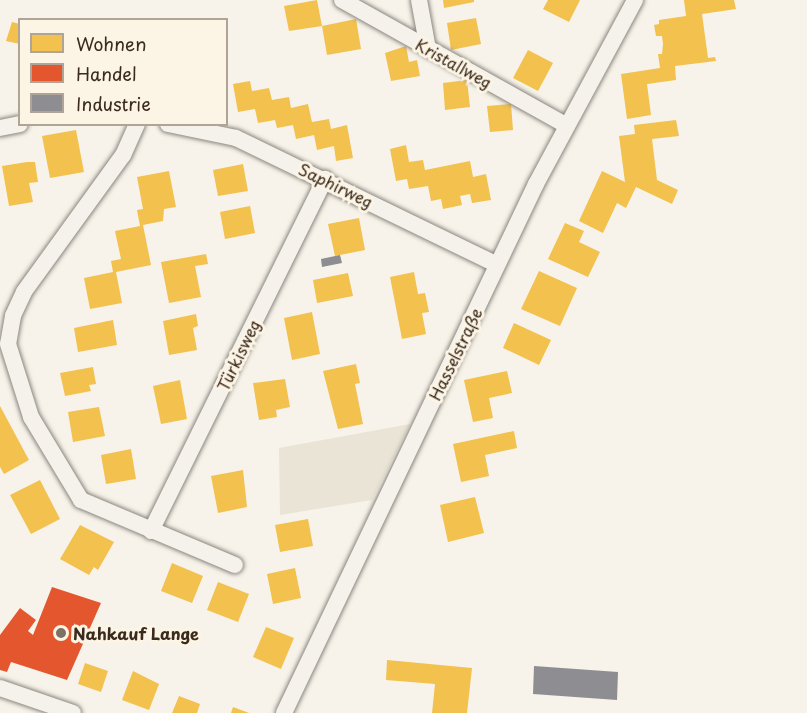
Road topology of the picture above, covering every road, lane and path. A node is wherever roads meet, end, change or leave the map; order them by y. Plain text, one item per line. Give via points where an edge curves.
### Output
1 (342, 0) edge
2 (419, 0) edge
3 (635, 0) edge
4 (428, 49) junction
5 (18, 124) edge
6 (566, 125) junction
7 (136, 126) edge
8 (178, 126) edge
9 (0, 128) edge
10 (325, 179) junction
11 (498, 265) junction
12 (4, 344) edge
13 (151, 531) junction
14 (235, 565) dead end
15 (0, 688) edge
16 (73, 713) edge
17 (284, 713) edge

1 - 4 street, Kristallweg
2 - 4 street
3 - 6 street, Hasselstraße
4 - 6 street, Kristallweg
5 - 9 street
6 - 11 street, Hasselstraße
7 - 12 street via 123,155 24,292
8 - 10 street, Saphirweg via 236,138
10 - 11 street, Saphirweg
10 - 13 street, Türkisweg
11 - 17 street, Hasselstraße
12 - 13 street via 28,408 75,493 88,505
13 - 14 street
15 - 16 street

